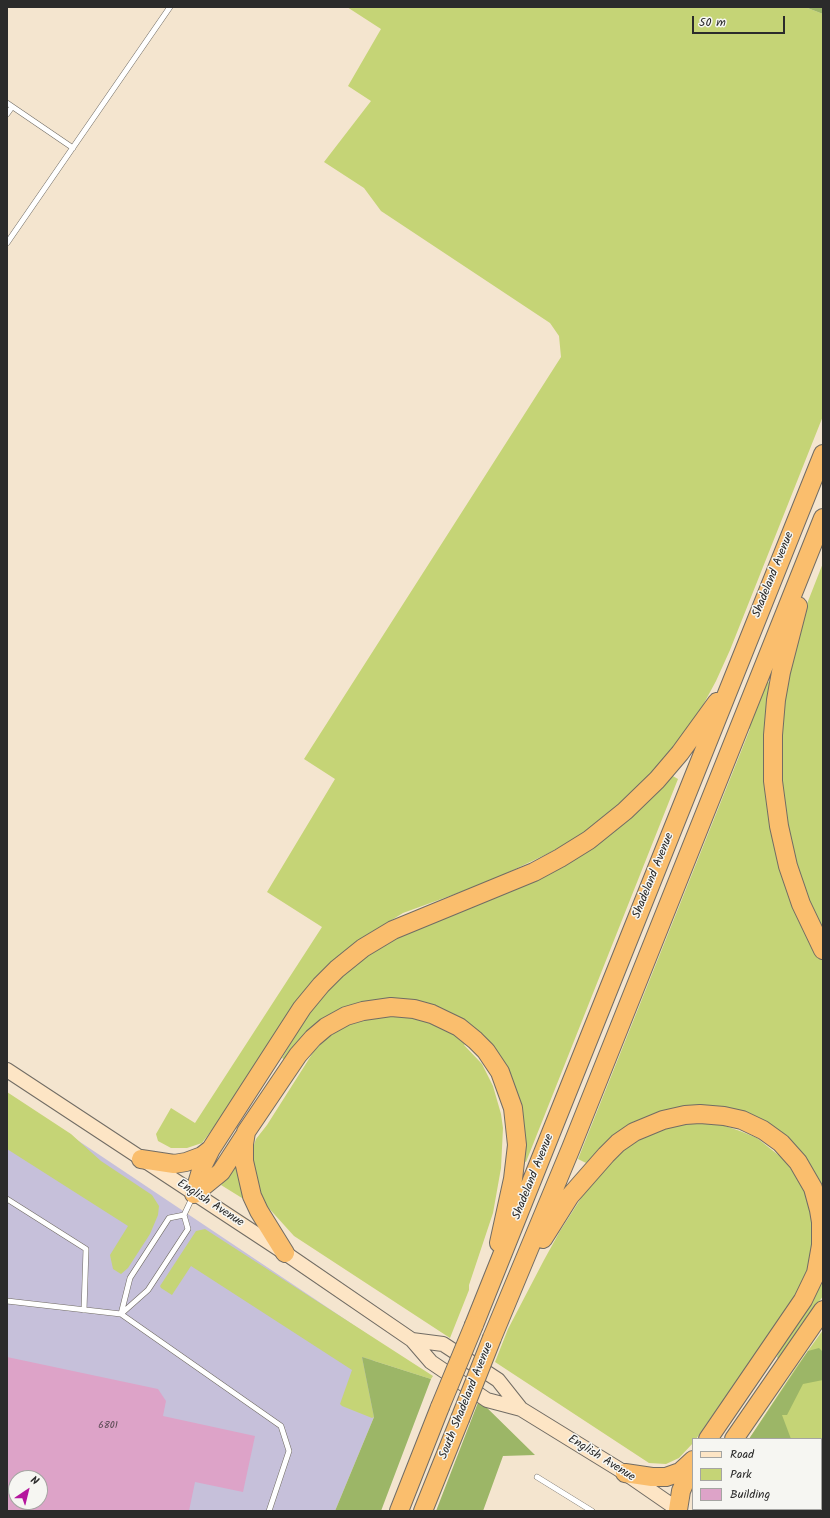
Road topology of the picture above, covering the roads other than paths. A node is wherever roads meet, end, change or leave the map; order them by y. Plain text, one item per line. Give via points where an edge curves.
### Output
1 (170, 7) edge
2 (7, 103) edge
3 (12, 107) junction
4 (7, 114) edge
5 (72, 148) junction
6 (7, 242) edge
7 (823, 454) edge
8 (823, 518) edge
9 (812, 544) junction
10 (729, 687) junction
11 (823, 950) edge
12 (7, 1070) edge
13 (246, 1132) junction
14 (211, 1149) junction
15 (141, 1158) junction
16 (194, 1194) junction
17 (7, 1199) edge
18 (184, 1215) junction
19 (285, 1253) junction
20 (512, 1291) junction
21 (486, 1298) junction
22 (7, 1300) edge
23 (84, 1310) junction
24 (823, 1310) edge
25 (121, 1314) junction
26 (412, 1340) junction
27 (521, 1409) junction
28 (709, 1438) edge
29 (735, 1438) edge
30 (692, 1462) edge
31 (692, 1464) edge
32 (624, 1473) junction
33 (537, 1477) dead end
34 (692, 1501) edge
35 (269, 1511) edge
36 (399, 1511) edge
37 (423, 1511) edge
38 (592, 1511) edge
39 (679, 1511) edge

1 - 5 lane
2 - 3 lane
3 - 4 lane
3 - 5 lane
5 - 6 lane
7 - 10 highway, Shadeland Avenue
8 - 9 highway, Shadeland Avenue
9 - 11 highway via 781,672 774,717 772,763 779,826 786,860 801,904
9 - 20 highway, Shadeland Avenue
10 - 14 highway via 658,780 625,812 589,840 534,872 393,930 373,941 346,962 321,985 302,1008
10 - 21 highway, Shadeland Avenue
12 - 15 street, English Avenue
13 - 16 highway via 221,1172
13 - 19 highway via 244,1162 252,1196
13 - 21 highway via 301,1050 336,1021 363,1011 391,1007 432,1014 459,1027 476,1040 500,1072 510,1098 516,1131 517,1157
14 - 15 highway via 202,1156 174,1164
14 - 16 highway via 202,1167
15 - 16 street, English Avenue
16 - 18 lane
16 - 19 street, English Avenue
17 - 23 lane via 86,1249
18 - 25 lane via 188,1229 148,1290
18 - 25 lane via 169,1218 130,1278
19 - 26 street, English Avenue
20 - 28 highway via 570,1196 606,1155 634,1132 663,1120 707,1114 747,1122 781,1143 798,1162 813,1188 821,1222 820,1257 804,1300
20 - 37 highway, South Shadeland Avenue, bridge
21 - 36 highway, South Shadeland Avenue, bridge
22 - 23 lane
23 - 25 lane
24 - 29 highway
25 - 35 lane via 281,1426 289,1451
26 - 27 street, English Avenue via 431,1362 487,1400
26 - 27 street, English Avenue via 443,1344 498,1380
27 - 32 street, English Avenue
30 - 32 highway via 670,1477
31 - 39 highway via 681,1491
32 - 39 street, English Avenue
33 - 38 lane
34 - 39 highway

